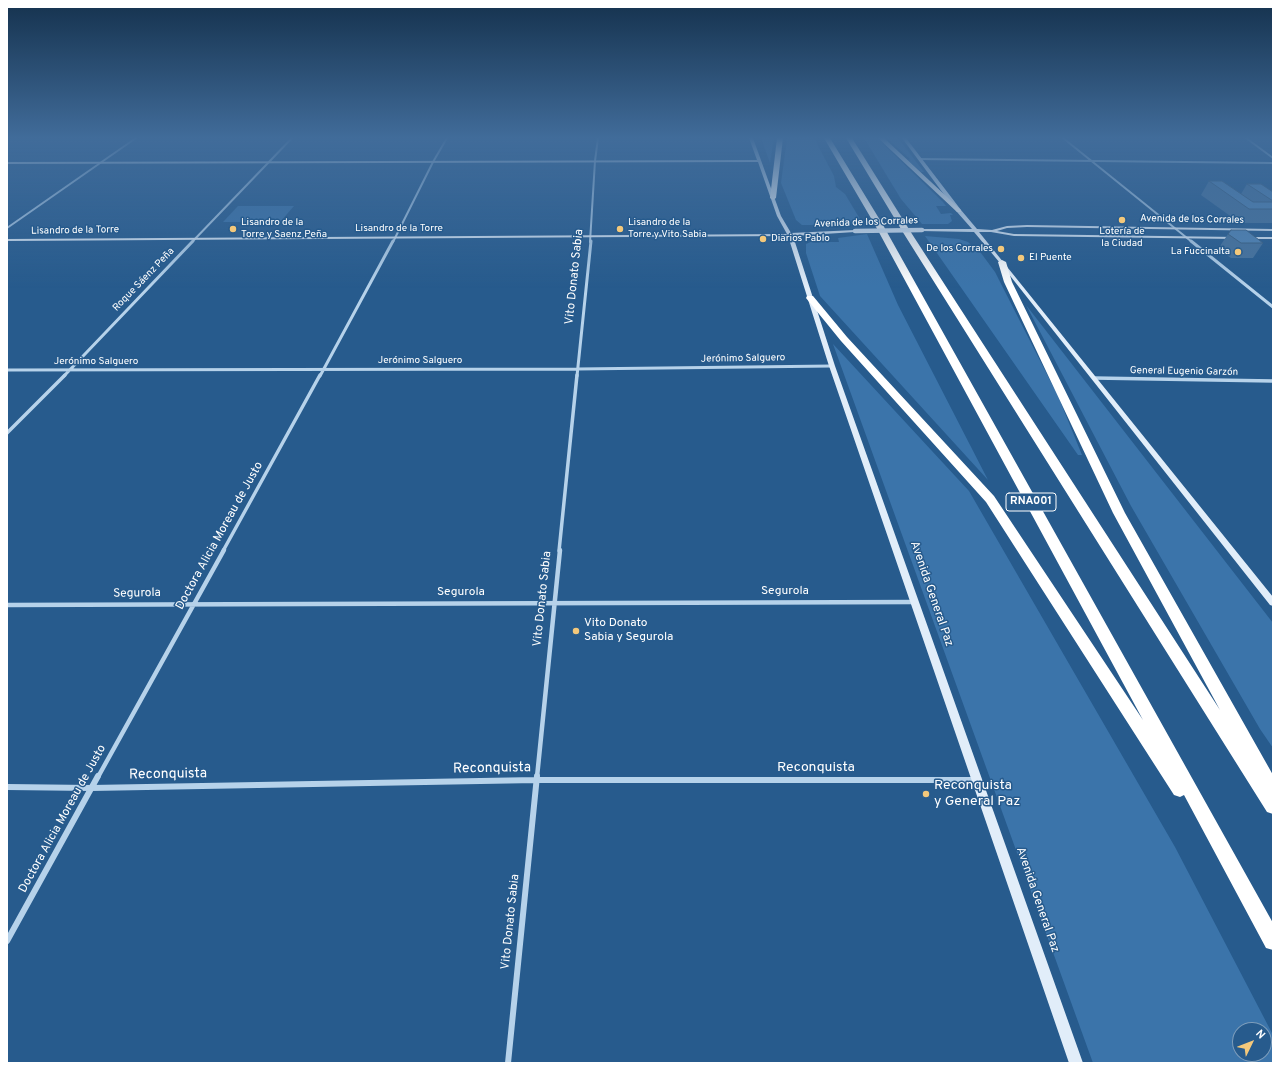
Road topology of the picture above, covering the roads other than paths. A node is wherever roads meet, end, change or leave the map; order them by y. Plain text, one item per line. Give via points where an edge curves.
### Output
1 (64, 188) edge
2 (243, 188) edge
3 (420, 188) edge
4 (594, 188) edge
5 (769, 188) edge
6 (774, 188) edge
7 (857, 188) edge
8 (880, 188) edge
9 (933, 188) edge
10 (942, 188) edge
11 (1125, 188) edge
12 (773, 198) junction
13 (959, 211) junction
14 (7, 228) edge
15 (1177, 229) junction
16 (975, 230) junction
17 (1273, 230) edge
18 (991, 231) junction
19 (790, 235) junction
20 (591, 237) junction
21 (1186, 237) junction
22 (195, 238) junction
23 (395, 238) junction
24 (1273, 238) edge
25 (7, 240) edge
26 (1002, 262) junction
27 (810, 298) junction
28 (1273, 307) edge
29 (832, 366) junction
30 (324, 369) junction
31 (577, 369) junction
32 (7, 370) edge
33 (70, 370) junction
34 (1094, 378) junction
35 (1273, 381) edge
36 (7, 433) edge
37 (554, 602) junction
38 (916, 602) junction
39 (195, 603) junction
40 (1273, 603) edge
41 (7, 605) edge
42 (536, 780) junction
43 (977, 780) junction
44 (7, 787) edge
45 (91, 788) junction
46 (1273, 791) edge
47 (1273, 806) edge
48 (1232, 868) junction
49 (7, 941) edge
50 (1273, 941) edge
51 (508, 1063) edge
52 (1076, 1063) edge

1 - 14 street
2 - 22 street, Roque Sáenz Peña
3 - 23 street, Doctora Alicia Moreau de Justo
4 - 20 street, Vito Donato Sabia
5 - 12 street, Avenida General Paz
6 - 12 highway
7 - 48 highway, RNA001
8 - 47 highway, RNA001
9 - 13 highway
10 - 13 street
11 - 15 street
12 - 19 street, Avenida General Paz via 779,216
13 - 16 street
15 - 17 street, Avenida de los Corrales
15 - 18 street, Avenida de los Corrales via 1014,226
15 - 21 street
16 - 18 street, Avenida de los Corrales
16 - 19 street, Avenida de los Corrales, bridge via 855,231
16 - 26 street
18 - 21 street, Avenida de los Corrales via 1014,235
19 - 20 street, Lisandro de la Torre
19 - 27 street, Avenida General Paz
20 - 23 street, Lisandro de la Torre
20 - 31 street, Vito Donato Sabia
21 - 24 street, Avenida de los Corrales
21 - 28 street
22 - 23 street, Lisandro de la Torre
22 - 25 street, Lisandro de la Torre
22 - 33 street, Roque Sáenz Peña
23 - 30 street, Doctora Alicia Moreau de Justo
26 - 34 street
26 - 46 highway via 1008,282 1119,513
27 - 29 street, Avenida General Paz
27 - 48 highway via 844,339 990,499
29 - 31 street, Jerónimo Salguero
29 - 38 street, Avenida General Paz
30 - 31 street, Jerónimo Salguero
30 - 33 street, Jerónimo Salguero
30 - 39 street, Doctora Alicia Moreau de Justo
31 - 37 street, Vito Donato Sabia
32 - 33 street, Jerónimo Salguero
33 - 36 street, Roque Sáenz Peña
34 - 35 street, General Eugenio Garzón
34 - 40 street
37 - 38 street, Segurola
37 - 39 street, Segurola
37 - 42 street, Vito Donato Sabia
38 - 43 street, Avenida General Paz
39 - 41 street, Segurola
39 - 45 street, Doctora Alicia Moreau de Justo
42 - 43 street, Reconquista
42 - 45 street, Reconquista
42 - 51 street, Vito Donato Sabia
43 - 52 street, Avenida General Paz
44 - 45 street, Reconquista
45 - 49 street, Doctora Alicia Moreau de Justo
48 - 50 highway, RNA001

